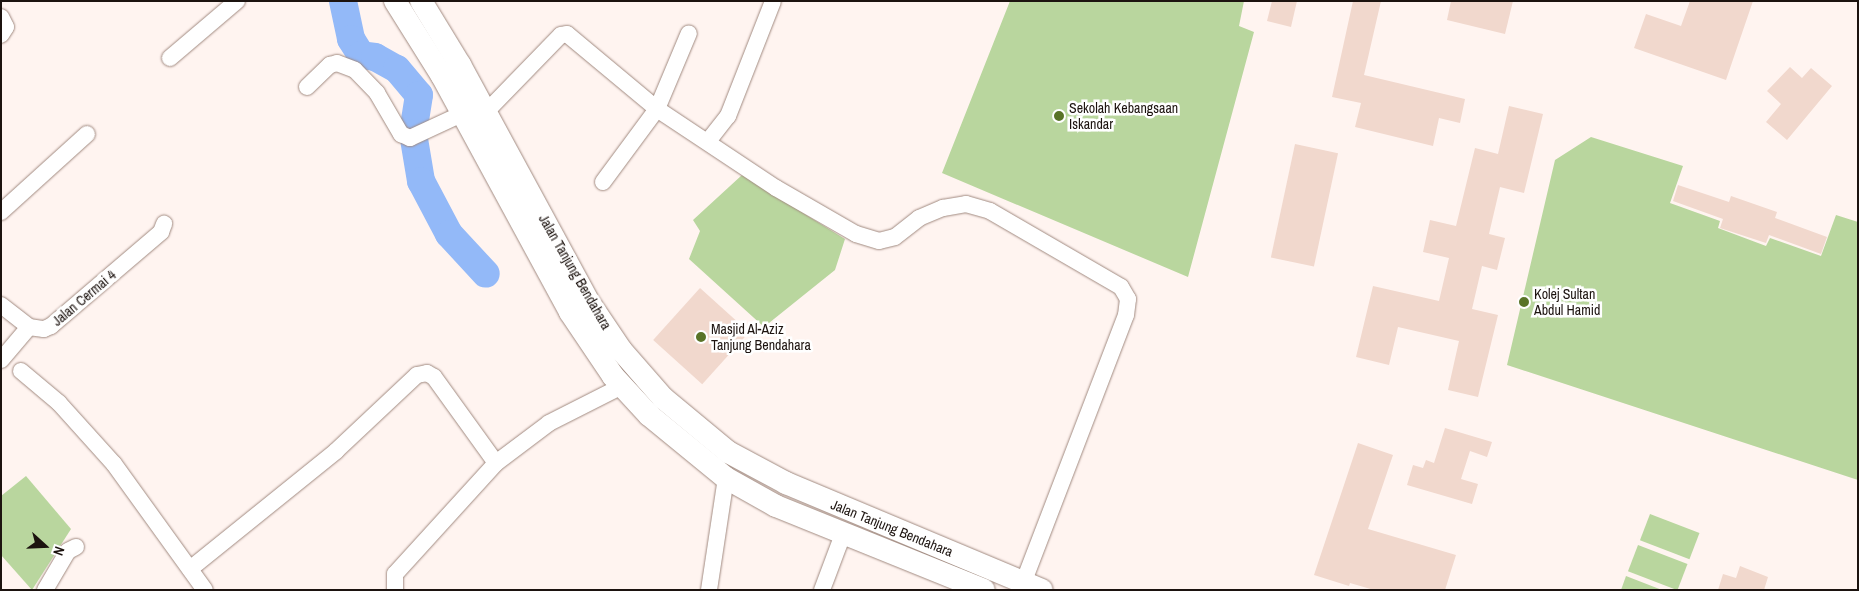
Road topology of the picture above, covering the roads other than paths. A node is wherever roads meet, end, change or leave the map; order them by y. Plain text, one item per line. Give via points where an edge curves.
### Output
1 (237, 1) edge
2 (395, 1) edge
3 (421, 1) edge
4 (773, 1) edge
5 (1, 17) edge
6 (689, 33) dead end
7 (1, 35) edge
8 (170, 58) dead end
9 (307, 87) dead end
10 (657, 109) junction
11 (486, 112) junction
12 (462, 114) junction
13 (86, 134) dead end
14 (709, 140) junction
15 (603, 182) dead end
16 (1, 212) edge
17 (164, 224) dead end
18 (1, 305) edge
19 (29, 327) junction
20 (1, 360) edge
21 (22, 371) dead end
22 (622, 386) junction
23 (496, 463) junction
24 (726, 478) junction
25 (843, 534) junction
26 (76, 547) dead end
27 (190, 569) junction
28 (1033, 586) edge
29 (45, 590) edge
30 (205, 590) edge
31 (395, 590) edge
32 (709, 590) edge
33 (822, 590) edge
34 (984, 590) edge

1 - 8 street
2 - 12 main road, Jalan Tanjung Bendahara
3 - 11 main road, Jalan Tanjung Bendahara
4 - 14 street via 728,116
5 - 7 street via 6,27
6 - 10 street
9 - 12 street via 330,65 354,70 377,93 401,134 413,137
10 - 11 street via 567,34 561,35
10 - 14 street
10 - 15 street
11 - 28 main road, Jalan Tanjung Bendahara via 588,301 621,350 663,398 728,452 786,483
12 - 22 main road, Jalan Tanjung Bendahara via 570,312
13 - 16 street
14 - 28 street via 776,188 856,234 879,241 894,237 942,208 966,204 990,211 1121,286 1128,299 1126,315
17 - 19 street, Jalan Cermai 4 via 161,232 51,326 44,329
18 - 19 street
19 - 20 street
21 - 27 street via 59,404 114,464
22 - 23 street via 549,423
22 - 24 main road, Jalan Tanjung Bendahara via 649,415
23 - 27 street via 434,377 426,373 418,375 336,451
23 - 31 street via 395,574
24 - 25 main road, Jalan Tanjung Bendahara via 776,506
24 - 32 street
25 - 33 street
25 - 34 main road, Jalan Tanjung Bendahara
26 - 29 street via 68,551
27 - 30 street

